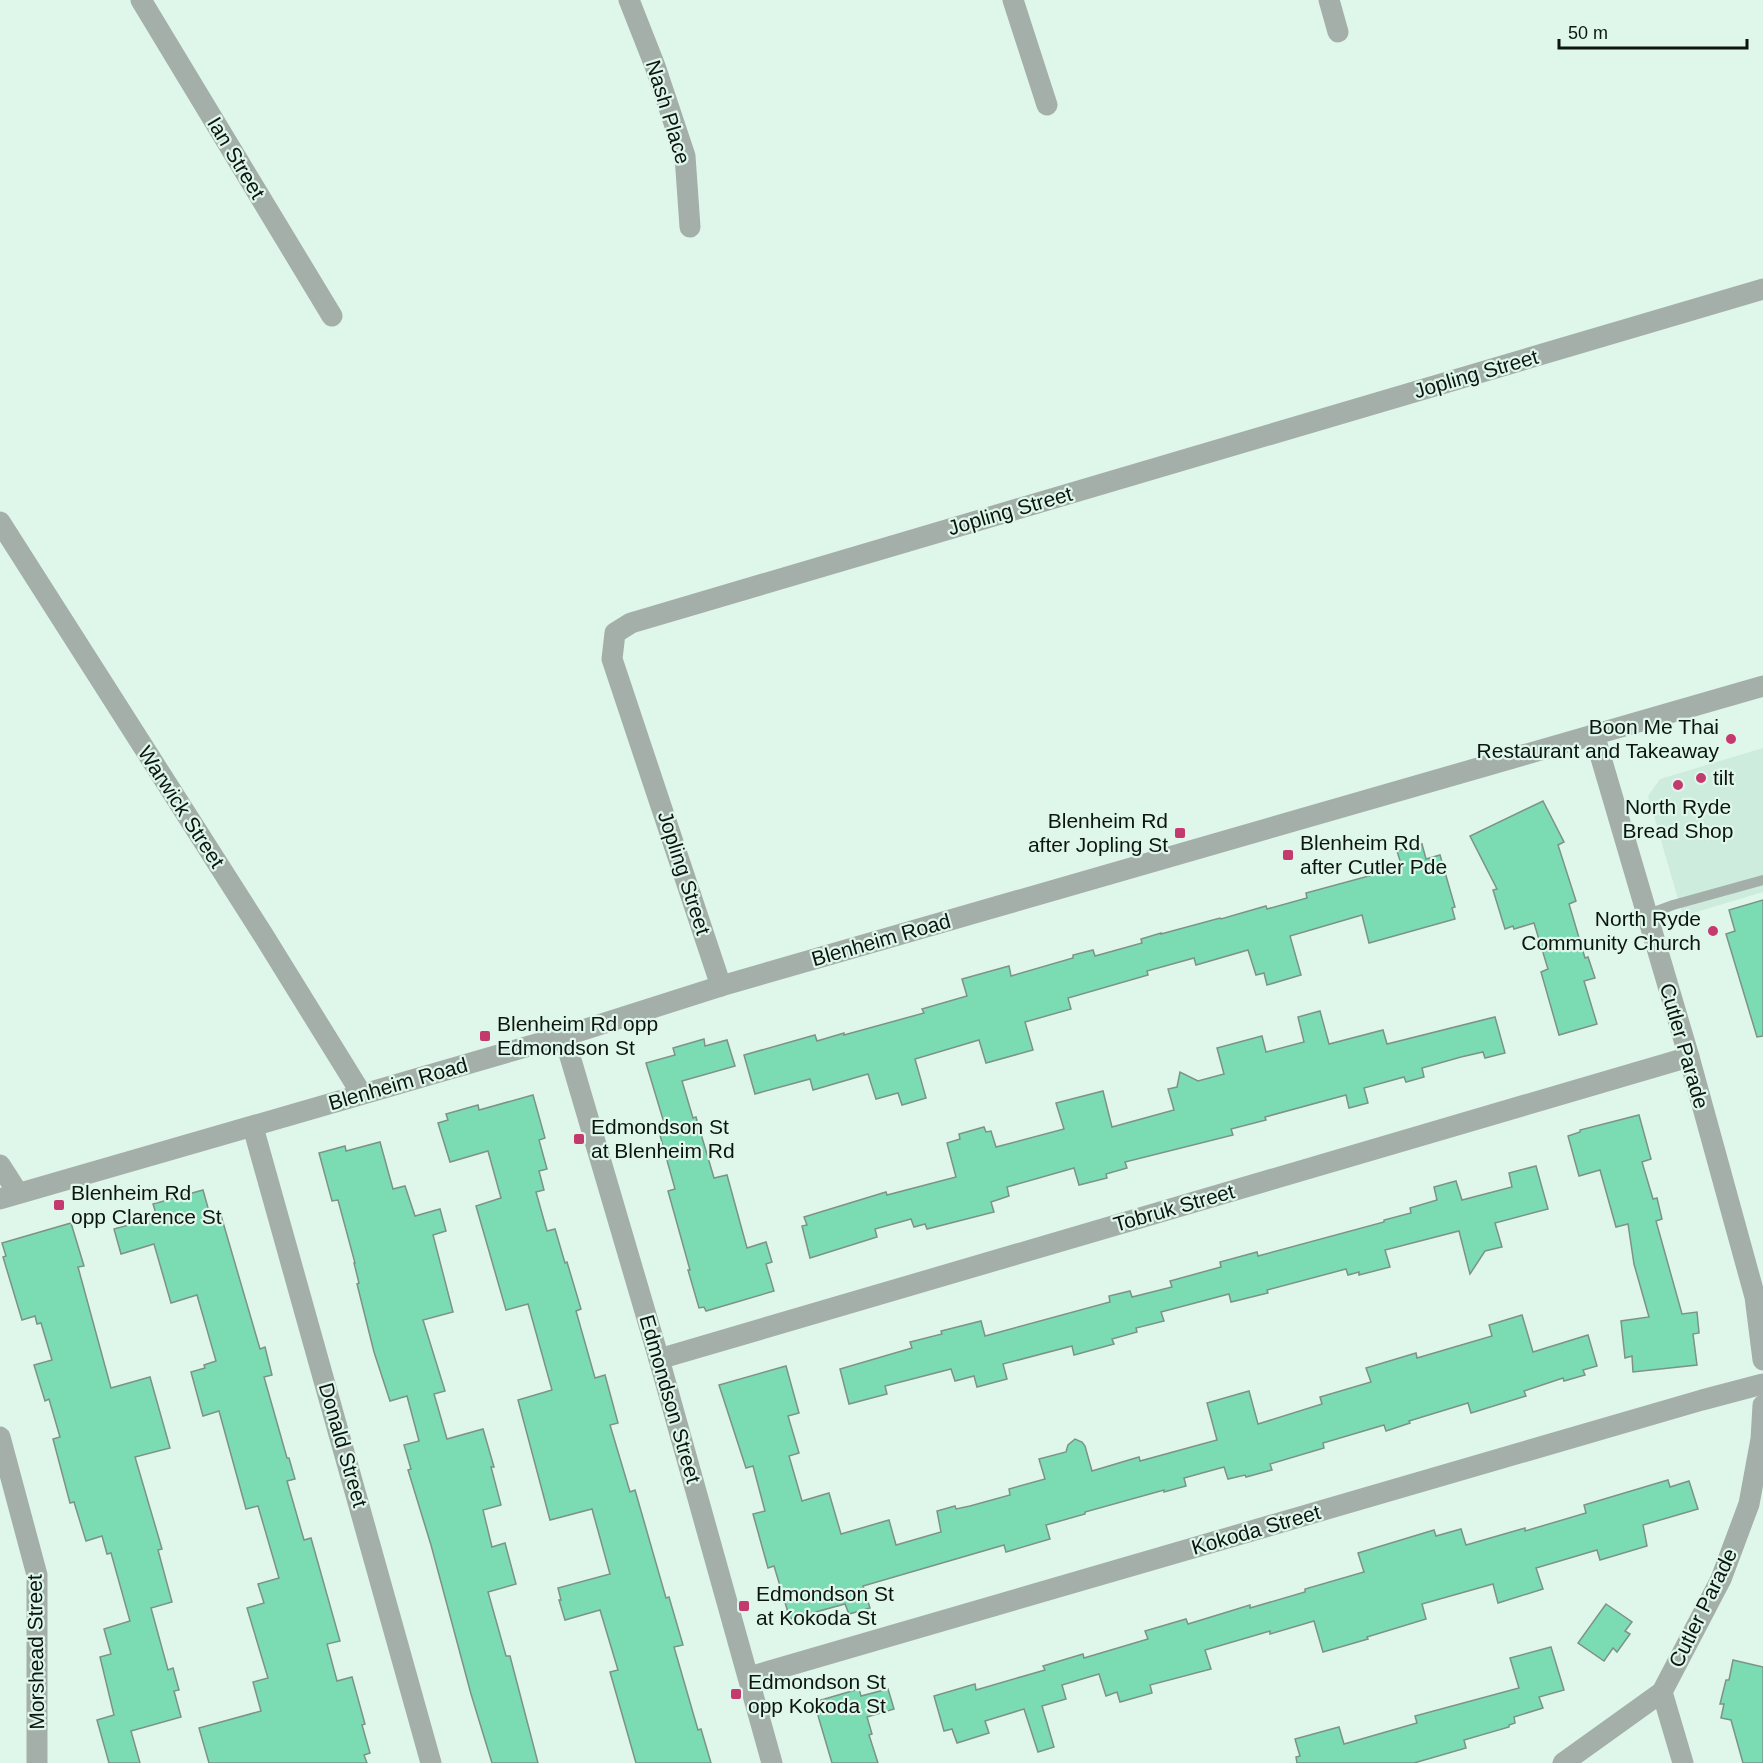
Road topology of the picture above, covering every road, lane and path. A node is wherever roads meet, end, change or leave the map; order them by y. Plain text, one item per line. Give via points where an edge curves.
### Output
1 (141, 0) edge
2 (629, 0) edge
3 (1013, 0) edge
4 (1329, 0) edge
5 (1338, 32) dead end
6 (1047, 105) dead end
7 (690, 227) dead end
8 (1763, 289) edge
9 (332, 316) dead end
10 (0, 522) edge
11 (1763, 686) edge
12 (1594, 734) junction
13 (1763, 880) edge
14 (1646, 915) junction
15 (721, 986) junction
16 (564, 1036) junction
17 (1689, 1057) junction
18 (361, 1093) junction
19 (253, 1127) junction
20 (0, 1165) edge
21 (9, 1196) edge
22 (659, 1359) junction
23 (1763, 1360) edge
24 (1763, 1384) edge
25 (1763, 1405) edge
26 (0, 1437) edge
27 (748, 1677) junction
28 (1662, 1692) junction
29 (37, 1763) edge
30 (431, 1763) edge
31 (772, 1763) edge
32 (1563, 1763) edge
33 (1683, 1763) edge

1 - 9 street, Ian Street
2 - 7 street, Nash Place via 686,156
3 - 6 street
4 - 5 street
8 - 15 street, Jopling Street via 642,619 615,633 612,659
10 - 18 street, Warwick Street
11 - 12 street, Blenheim Road
12 - 14 street, Cutler Parade
12 - 15 street, Blenheim Road
13 - 14 lane
14 - 17 street, Cutler Parade
15 - 16 street, Blenheim Road
16 - 18 street, Blenheim Road
16 - 22 street, Edmondson Street
17 - 22 street, Tobruk Street
17 - 23 street, Cutler Parade via 1755,1297
18 - 19 street, Blenheim Road
19 - 21 street, Blenheim Road
19 - 30 street, Donald Street
20 - 21 street
22 - 27 street, Edmondson Street
24 - 27 street, Kokoda Street
25 - 28 street, Cutler Parade via 1749,1504 1721,1579
26 - 29 street, Morshead Street via 37,1575
27 - 31 street, Edmondson Street
28 - 32 street, Cutler Parade
28 - 33 street

